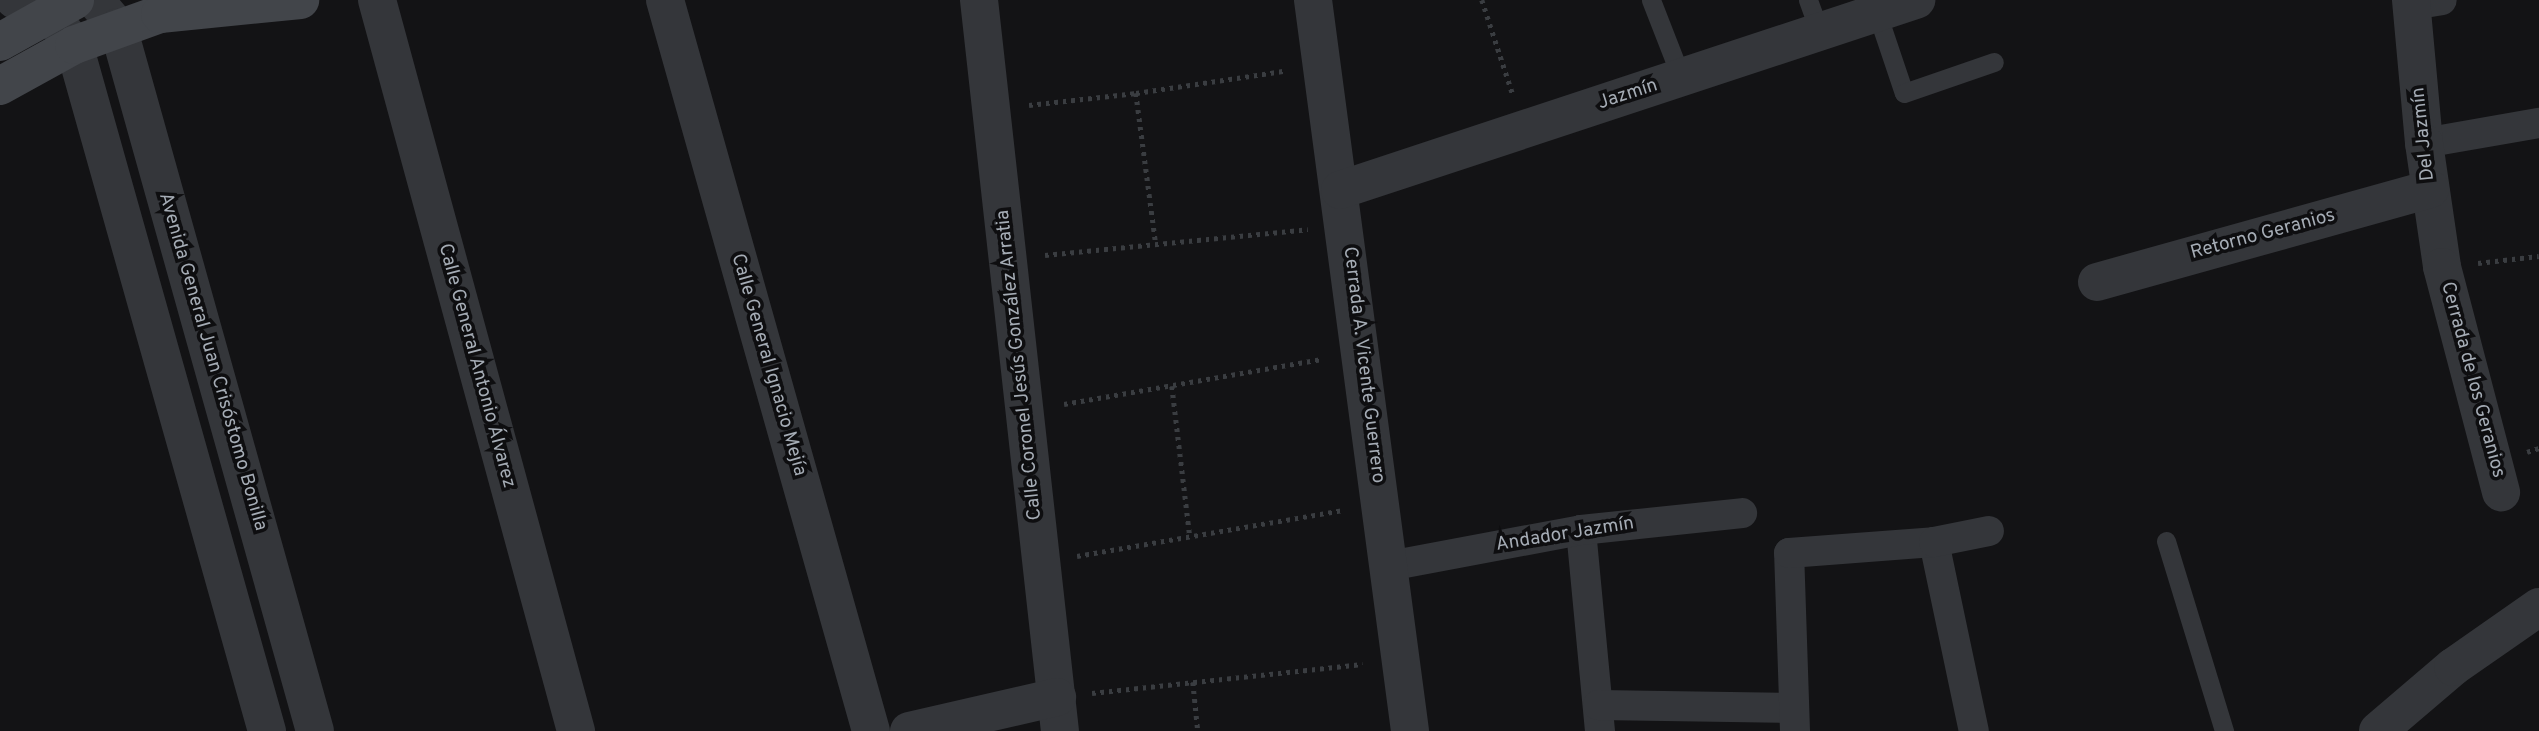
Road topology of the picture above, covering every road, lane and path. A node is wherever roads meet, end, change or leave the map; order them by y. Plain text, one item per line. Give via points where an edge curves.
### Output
1 (15, 0) edge
2 (300, 0) edge
3 (377, 0) edge
4 (665, 0) edge
5 (979, 0) edge
6 (1313, 0) edge
7 (1482, 0) edge
8 (1651, 0) edge
9 (1916, 0) edge
10 (2422, 2) edge
11 (63, 7) edge
12 (1877, 13) junction
13 (107, 14) edge
14 (1813, 15) edge
15 (0, 41) edge
16 (74, 45) junction
17 (1994, 62) dead end
18 (1323, 65) junction
19 (1681, 77) junction
20 (0, 86) edge
21 (1136, 93) junction
22 (1022, 106) dead end
23 (2539, 123) edge
24 (1524, 129) junction
25 (2424, 143) junction
26 (2430, 189) junction
27 (1342, 208) junction
28 (1156, 244) junction
29 (2539, 256) edge
30 (1009, 259) junction
31 (2442, 267) junction
32 (2097, 282) dead end
33 (1361, 352) junction
34 (1172, 386) junction
35 (1064, 404) dead end
36 (2501, 492) dead end
37 (1381, 503) junction
38 (1742, 513) dead end
39 (1581, 530) junction
40 (1989, 531) dead end
41 (1191, 536) junction
42 (1934, 541) junction
43 (2166, 541) dead end
44 (1041, 562) junction
45 (1389, 566) junction
46 (2539, 607) edge
47 (1401, 660) junction
48 (1193, 682) junction
49 (1059, 714) edge
50 (1599, 718) edge
51 (1794, 719) edge
52 (267, 731) edge
53 (315, 731) edge
54 (576, 731) edge
55 (871, 731) edge
56 (909, 731) edge
57 (1198, 731) edge
58 (1410, 731) edge
59 (1975, 731) edge
60 (2224, 731) edge
61 (2378, 731) edge

1 - 11 street
2 - 13 main road via 160,14
3 - 54 street, Calle General Antonio Álvarez
4 - 55 street, Calle General Ignacio Mejía
5 - 30 street, Calle Coronel Jesús González Arratia
6 - 18 street, Cerrada A. Vicente Guerrero
7 - 24 path
8 - 19 lane
9 - 12 street, Jazmín
10 - 25 street, Del Jazmín
11 - 15 main road
11 - 16 street
12 - 14 street, Jazmín
12 - 17 lane via 1904,93
13 - 16 main road
13 - 53 street, Avenida General Juan Crisóstomo Bonilla
14 - 19 street, Jazmín
16 - 20 main road
16 - 52 street
18 - 21 path
18 - 27 street, Cerrada A. Vicente Guerrero
19 - 24 street, Jazmín
21 - 22 path
21 - 28 path
23 - 25 street
24 - 27 street, Jazmín
25 - 26 street, Del Jazmín
26 - 31 street, Del Jazmín
26 - 32 street, Retorno Geranios
27 - 28 path
27 - 33 street, Cerrada A. Vicente Guerrero
28 - 30 path
29 - 31 path
30 - 44 street, Calle Coronel Jesús González Arratia
31 - 36 street, Cerrada de los Geranios
33 - 34 path
33 - 37 street, Cerrada A. Vicente Guerrero
34 - 35 path
34 - 41 path
37 - 41 path
37 - 45 street, Cerrada A. Vicente Guerrero
38 - 39 street, Andador Jazmín
39 - 45 street, Andador Jazmín
39 - 50 street
40 - 42 street
41 - 44 path
42 - 51 street via 1789,553
42 - 59 street
43 - 60 lane
44 - 49 street, Calle Coronel Jesús González Arratia
45 - 47 street, Cerrada A. Vicente Guerrero
46 - 61 street via 2453,667
47 - 48 path
47 - 58 street, Cerrada A. Vicente Guerrero
48 - 49 path
48 - 57 path
49 - 56 street
50 - 51 street

